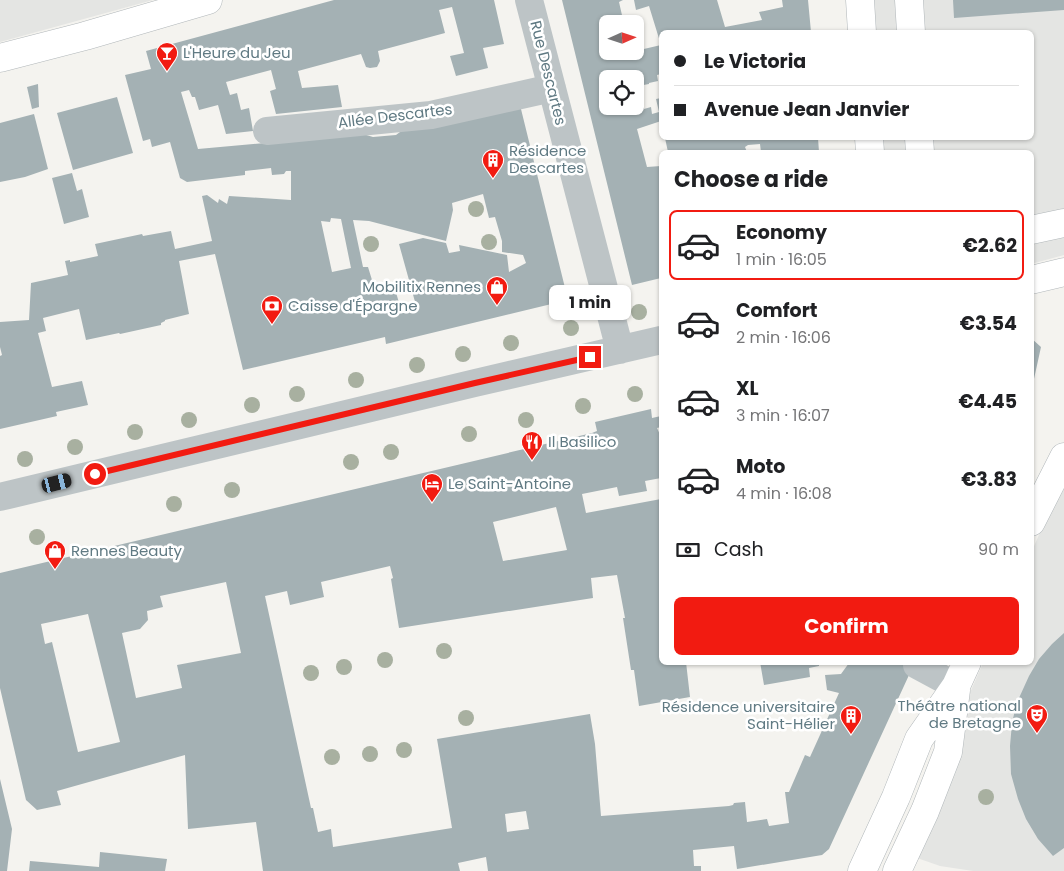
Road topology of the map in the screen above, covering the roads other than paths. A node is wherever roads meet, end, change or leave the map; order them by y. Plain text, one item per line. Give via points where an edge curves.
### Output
1 (208, 0) edge
2 (529, 0) edge
3 (860, 0) edge
4 (909, 0) edge
5 (862, 30) edge
6 (911, 30) edge
7 (0, 58) edge
8 (552, 88) junction
9 (267, 131) dead end
10 (1064, 223) edge
11 (1034, 229) edge
12 (1064, 272) edge
13 (1034, 279) edge
14 (659, 340) edge
15 (620, 350) junction
16 (1064, 457) edge
17 (0, 497) edge
18 (1034, 516) edge
19 (917, 665) dead end
20 (961, 674) edge
21 (862, 871) edge
22 (896, 871) edge

1 - 7 main road
2 - 8 street, Rue Descartes
3 - 5 main road
4 - 6 main road
8 - 9 street, Allée Descartes via 431,115
8 - 15 street, Rue Descartes
10 - 11 main road
12 - 13 main road
14 - 15 street
15 - 17 street
16 - 18 main road
19 - 20 street
20 - 21 main road via 919,739
20 - 22 main road via 948,752 925,811

